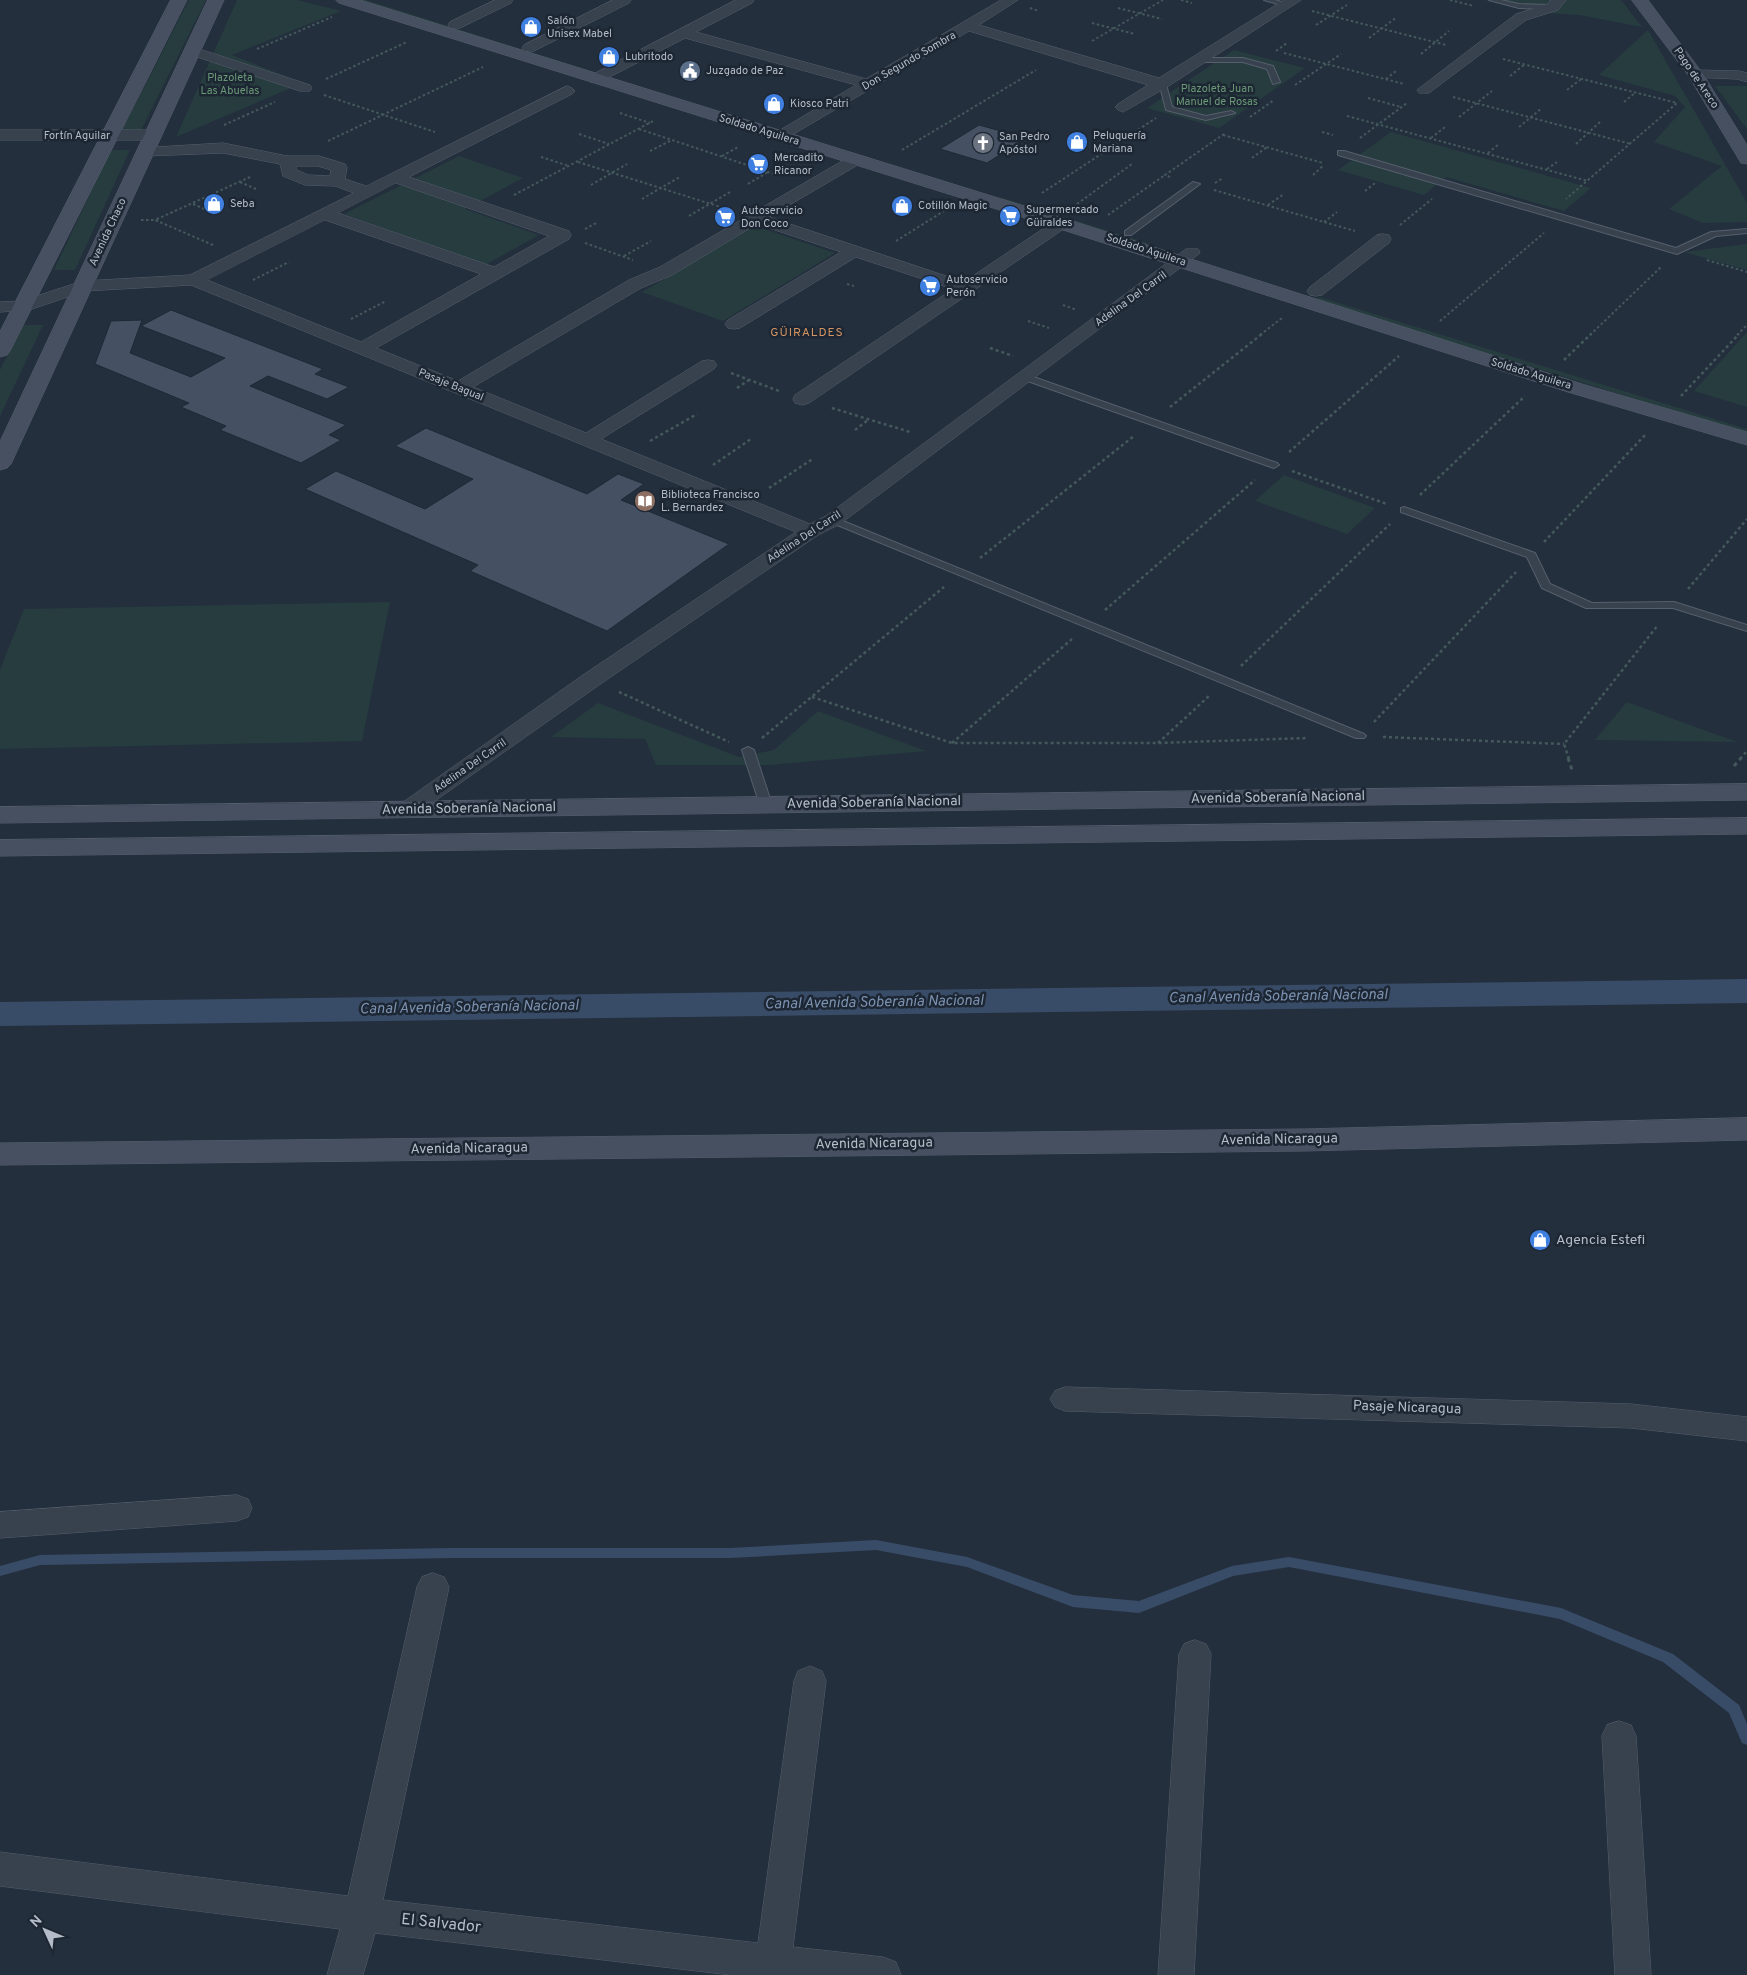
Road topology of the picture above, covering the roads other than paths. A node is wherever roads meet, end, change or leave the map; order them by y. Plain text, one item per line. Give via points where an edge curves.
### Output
1 (179, 0) edge
2 (216, 0) edge
3 (344, 0) edge
4 (506, 0) edge
5 (624, 0) edge
6 (747, 0) edge
7 (1011, 0) edge
8 (1267, 0) edge
9 (1492, 0) edge
10 (1640, 0) edge
11 (1291, 2) edge
12 (368, 3) edge
13 (1556, 3) edge
14 (455, 25) junction
15 (968, 26) junction
16 (684, 33) junction
17 (529, 48) junction
18 (193, 51) junction
19 (1199, 60) junction
20 (1695, 74) junction
21 (602, 76) junction
22 (1747, 78) edge
23 (1276, 82) dead end
24 (868, 84) junction
25 (1162, 84) junction
26 (305, 88) road end
27 (1424, 90) road end
28 (567, 91) dead end
29 (1124, 107) road end
30 (1231, 113) dead end
31 (786, 132) junction
32 (0, 136) edge
33 (108, 136) junction
34 (150, 143) junction
35 (1341, 153) road end
36 (1747, 159) edge
37 (855, 160) junction
38 (396, 178) junction
39 (1196, 184) road end
40 (367, 192) junction
41 (986, 196) junction
42 (324, 214) junction
43 (1063, 218) junction
44 (758, 219) junction
45 (1747, 231) edge
46 (1128, 233) junction
47 (1383, 239) road end
48 (854, 251) junction
49 (1186, 257) junction
50 (494, 273) junction
51 (193, 280) junction
52 (83, 286) junction
53 (966, 288) junction
54 (1316, 291) junction
55 (23, 306) junction
56 (0, 307) edge
57 (734, 324) dead end
58 (362, 349) junction
59 (0, 351) edge
60 (708, 365) dead end
61 (1025, 377) junction
62 (459, 388) junction
63 (802, 399) dead end
64 (1670, 409) junction
65 (1747, 424) edge
66 (1747, 439) edge
67 (587, 440) junction
68 (0, 464) edge
69 (1274, 465) road end
70 (1404, 510) road end
71 (833, 520) junction
72 (811, 530) junction
73 (1747, 628) edge
74 (1360, 736) road end
75 (748, 750) dead end
76 (1747, 792) edge
77 (766, 805) junction
78 (407, 810) junction
79 (0, 815) edge
80 (1747, 826) edge
81 (0, 848) edge
82 (1747, 1129) edge
83 (0, 1154) edge
84 (1065, 1399) dead end
85 (1747, 1429) edge
86 (237, 1508) dead end
87 (0, 1525) edge
88 (433, 1587) dead end
89 (1195, 1654) dead end
90 (810, 1681) dead end
91 (1619, 1736) dead end
92 (0, 1869) edge
93 (362, 1915) junction
94 (773, 1968) edge
95 (345, 1975) edge
96 (883, 1975) edge
97 (1176, 1975) edge
98 (1633, 1975) edge

1 - 33 street
2 - 18 street, Avenida Chaco
3 - 12 street, Soldado Aguilera
4 - 14 street
5 - 17 street
6 - 16 street
7 - 15 street, Don Segundo Sombra
8 - 11 lane
9 - 13 lane via 1519,6
10 - 20 street, Pago de Areco
11 - 19 street
12 - 14 street, Soldado Aguilera
12 - 21 street, Soldado Aguilera via 510,53
13 - 27 street via 1521,17
14 - 17 street, Soldado Aguilera
15 - 24 street, Don Segundo Sombra
15 - 25 street
16 - 21 street
16 - 24 street
17 - 21 street, Soldado Aguilera
18 - 26 street
18 - 34 street, Avenida Chaco
19 - 23 lane via 1243,60 1270,68
19 - 25 street
20 - 22 street
20 - 36 street, Pago de Areco
21 - 31 street, Soldado Aguilera
21 - 31 street, Soldado Aguilera via 682,106
24 - 31 street, Don Segundo Sombra
25 - 29 street
25 - 30 lane via 1170,108 1206,118
28 - 38 street
31 - 37 street, Soldado Aguilera
31 - 41 street, Soldado Aguilera via 887,158
32 - 33 street, Fortín Aguilar
33 - 34 street, Fortín Aguilar
33 - 55 street
34 - 40 street, Fortín Aguilar via 223,148 287,161 319,160 339,167 337,181
34 - 52 street, Avenida Chaco
35 - 45 lane via 1677,252 1714,234
37 - 41 street, Soldado Aguilera
37 - 44 street
38 - 40 street
38 - 50 street via 563,235
39 - 46 lane
40 - 42 street
41 - 43 street, Soldado Aguilera
41 - 43 street, Soldado Aguilera via 1028,202
42 - 50 street
42 - 51 street
43 - 46 street, Soldado Aguilera via 1097,223
43 - 49 street, Soldado Aguilera
43 - 53 street
44 - 48 street
44 - 62 street via 666,271 636,284
46 - 49 street, Soldado Aguilera
47 - 54 street
48 - 53 street
48 - 57 street
49 - 54 street, Soldado Aguilera
49 - 61 street, Adelina Del Carril
49 - 64 street, Soldado Aguilera
50 - 58 street
51 - 52 street, Pasaje Bagual
51 - 58 street, Pasaje Bagual
52 - 55 street, Pasaje Bagual
52 - 68 street, Avenida Chaco
53 - 63 street
54 - 64 street, Soldado Aguilera
55 - 56 street, Pasaje Bagual
55 - 59 street
58 - 62 street, Pasaje Bagual
60 - 67 street
61 - 69 lane
61 - 71 street, Adelina Del Carril
62 - 67 street, Pasaje Bagual
64 - 65 street, Soldado Aguilera
64 - 66 street, Soldado Aguilera
67 - 72 street, Pasaje Bagual
70 - 73 lane via 1532,555 1546,586 1590,606 1674,605
71 - 72 street, Adelina Del Carril
71 - 74 lane
72 - 78 street, Adelina Del Carril
75 - 77 lane
76 - 77 street, Avenida Soberanía Nacional
77 - 78 street, Avenida Soberanía Nacional
78 - 79 street, Avenida Soberanía Nacional
80 - 81 street
82 - 83 street, Avenida Nicaragua via 1304,1140
84 - 85 street, Pasaje Nicaragua via 1631,1416
86 - 87 street
88 - 93 street
89 - 97 street
90 - 94 street
91 - 98 street
92 - 93 street, El Salvador
93 - 94 street, El Salvador
93 - 95 street
94 - 96 street, El Salvador

